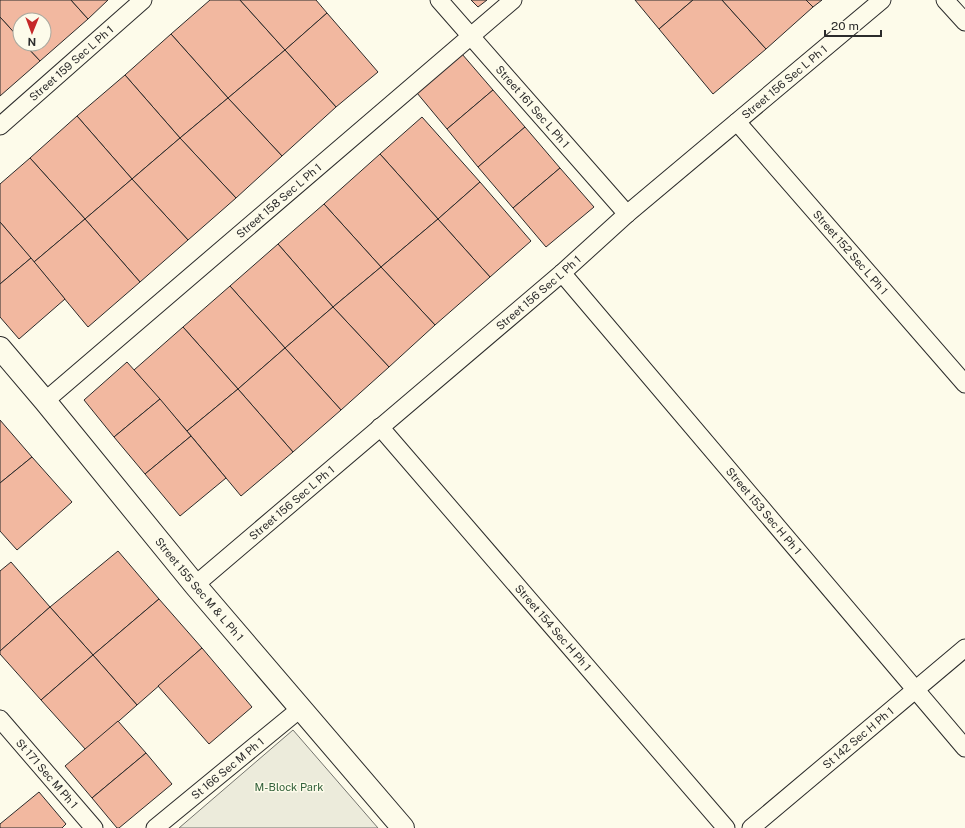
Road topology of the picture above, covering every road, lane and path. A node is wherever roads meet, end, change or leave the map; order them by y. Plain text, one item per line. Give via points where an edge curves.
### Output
1 (142, 0) edge
2 (439, 0) edge
3 (513, 0) edge
4 (882, 0) edge
5 (945, 0) edge
6 (965, 22) edge
7 (471, 36) junction
8 (737, 122) junction
9 (0, 126) edge
10 (627, 214) junction
11 (562, 273) junction
12 (0, 348) edge
13 (965, 384) edge
14 (45, 401) junction
15 (380, 427) junction
16 (195, 585) junction
17 (965, 648) edge
18 (915, 690) junction
19 (300, 709) junction
20 (0, 718) edge
21 (965, 748) edge
22 (94, 828) edge
23 (155, 828) edge
24 (403, 828) edge
25 (726, 828) edge
26 (751, 828) edge

1 - 9 street, Street 159 Sec L Ph 1
2 - 7 street, Street 161 Sec L Ph 1
3 - 7 street, Street 158 Sec L Ph 1
4 - 8 street, Street 156 Sec L Ph 1
5 - 6 street
7 - 10 street, Street 161 Sec L Ph 1
7 - 14 street, Street 158 Sec L Ph 1
8 - 10 street, Street 156 Sec L Ph 1
8 - 13 street, Street 152 Sec L Ph 1
10 - 11 street, Street 156 Sec L Ph 1
11 - 15 street, Street 156 Sec L Ph 1
11 - 18 street, Street 153 Sec H Ph 1
12 - 14 street, Street 155 Sec M & L Ph 1
14 - 16 street, Street 155 Sec M & L Ph 1
15 - 16 street, Street 156 Sec L Ph 1
15 - 25 street, Street 154 Sec H Ph 1
16 - 19 street, Street 155 Sec M & L Ph 1
17 - 18 street, St 142 Sec H Ph 1
18 - 21 street, Street 153 Sec H Ph 1
18 - 26 street, St 142 Sec H Ph 1
19 - 23 street, St 166 Sec M Ph 1
19 - 24 street, Street 155 Sec M & L Ph 1
20 - 22 street, St 171 Sec M Ph 1

